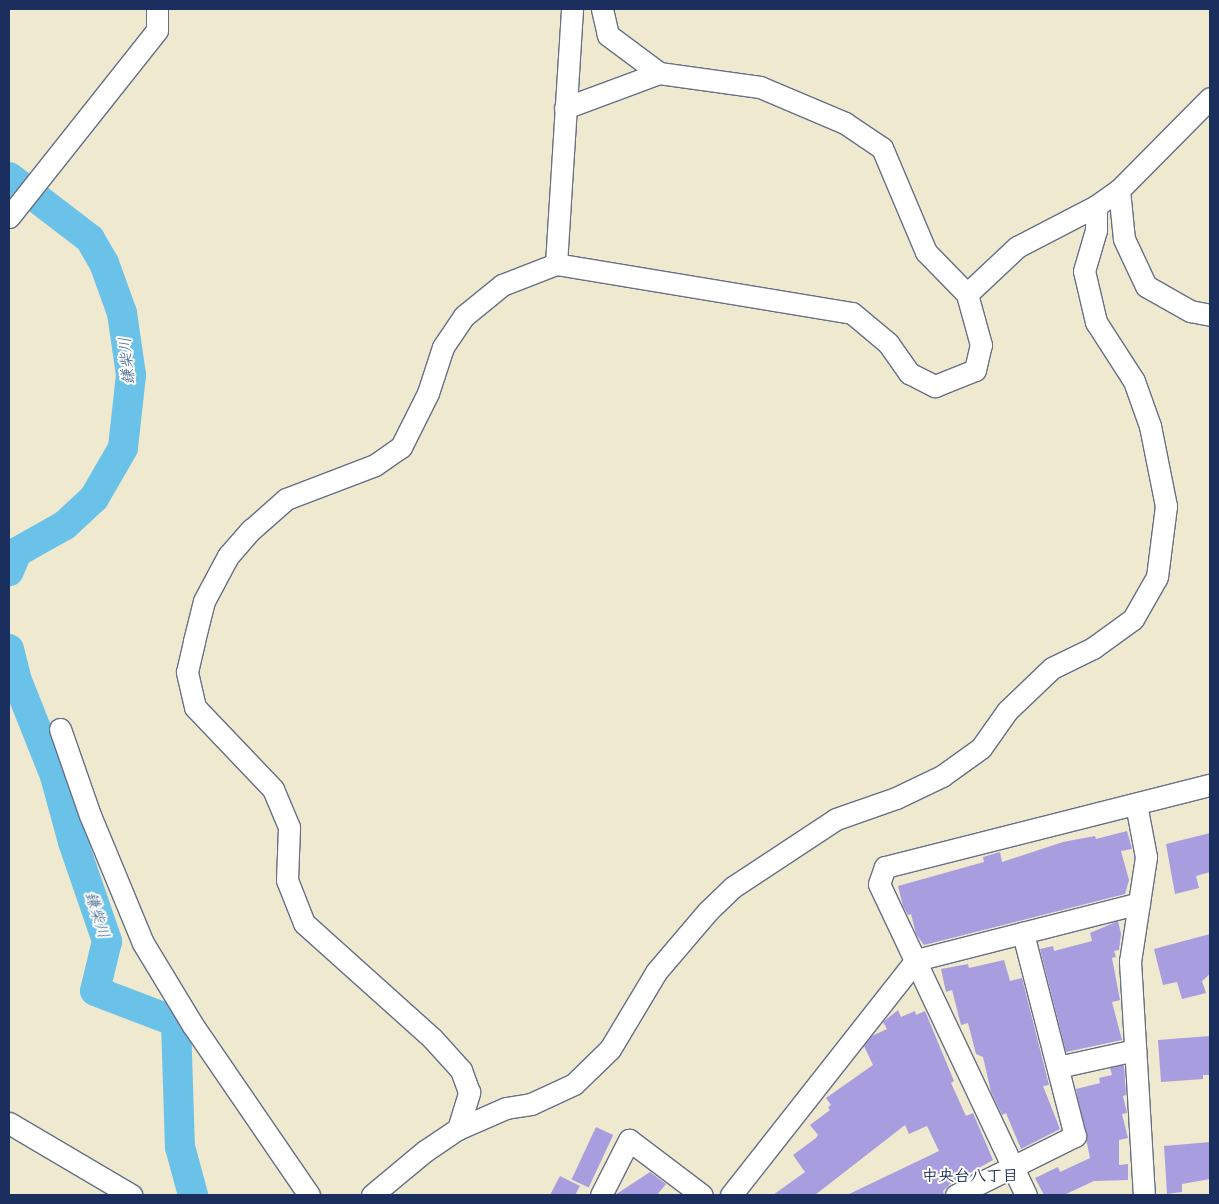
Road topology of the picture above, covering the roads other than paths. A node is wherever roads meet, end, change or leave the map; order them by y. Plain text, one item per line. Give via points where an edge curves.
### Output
1 (157, 9) edge
2 (572, 9) edge
3 (602, 9) edge
4 (659, 73) junction
5 (1210, 98) edge
6 (565, 108) junction
7 (1120, 190) junction
8 (1096, 206) junction
9 (14, 210) edge
10 (556, 264) junction
11 (967, 294) junction
12 (1210, 315) edge
13 (60, 728) dead end
14 (1210, 785) edge
15 (1136, 804) junction
16 (1139, 903) junction
17 (1023, 933) junction
18 (916, 960) junction
19 (1135, 1050) junction
20 (1058, 1068) junction
21 (9, 1122) edge
22 (458, 1129) junction
23 (1013, 1167) junction
24 (131, 1195) edge
25 (309, 1195) edge
26 (372, 1195) edge
27 (601, 1195) edge
28 (702, 1195) edge
29 (731, 1195) edge
30 (956, 1195) edge
31 (1026, 1195) edge
32 (1144, 1195) edge

1 - 9 street via 157,30
2 - 6 street
3 - 4 street via 608,35
4 - 6 street
4 - 11 street via 760,87 845,123 882,148 926,252
5 - 7 street
6 - 10 street
7 - 8 street
7 - 12 street via 1124,239 1146,286 1190,311
8 - 11 street via 1016,247
8 - 22 street via 1096,230 1084,271 1096,322 1134,381 1150,426 1166,506 1157,577 1133,619 1093,648 1052,668 1007,712 982,748 942,776 896,798 836,820 732,887 656,972 610,1049 574,1084 530,1104 506,1108
10 - 11 street via 852,313 888,343 909,373 935,386 975,370 981,345
10 - 22 street via 502,285 464,316 443,347 428,393 401,447 375,465 286,498 251,530 228,556 204,601 187,672 195,707 273,789 289,827 287,880 304,923 432,1038 461,1070 469,1092
13 - 25 street via 90,815 143,943 192,1024
14 - 15 street
15 - 16 street via 1146,856
15 - 18 street via 885,867 879,884
16 - 17 street
16 - 19 street via 1130,961
17 - 18 street
17 - 20 street
18 - 23 street
18 - 29 street
19 - 20 street
19 - 32 street
20 - 23 street via 1075,1136
21 - 24 street
22 - 26 street via 425,1150
23 - 30 street
23 - 31 street
27 - 28 street via 629,1140

